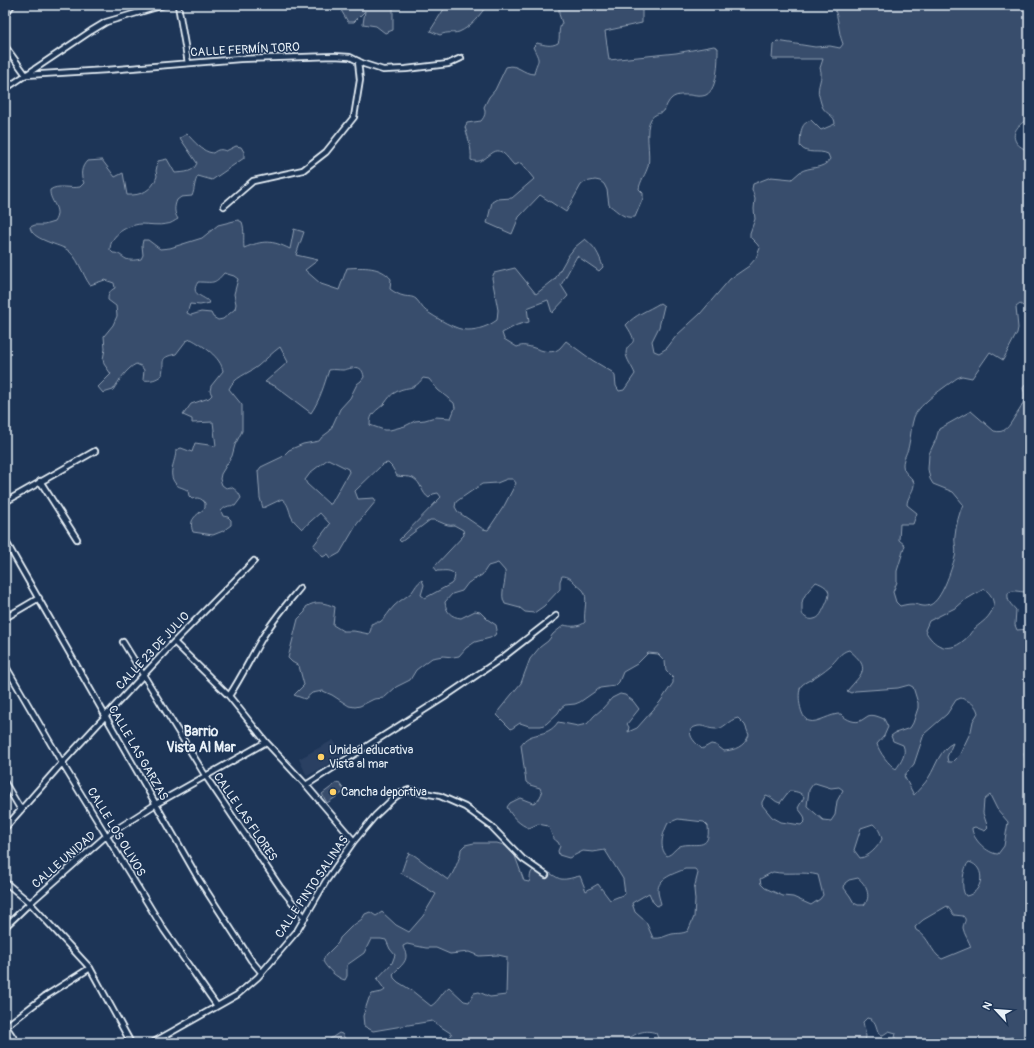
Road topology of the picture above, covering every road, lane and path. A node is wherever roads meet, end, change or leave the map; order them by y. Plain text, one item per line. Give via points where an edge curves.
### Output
1 (12, 5) edge
2 (164, 5) edge
3 (178, 5) edge
4 (5, 15) edge
5 (5, 46) edge
6 (461, 58) dead end
7 (358, 61) junction
8 (188, 63) junction
9 (26, 75) junction
10 (5, 90) edge
11 (224, 206) dead end
12 (95, 451) dead end
13 (40, 481) junction
14 (5, 502) edge
15 (77, 539) dead end
16 (5, 540) edge
17 (254, 561) dead end
18 (300, 588) dead end
19 (39, 598) junction
20 (556, 616) dead end
21 (5, 618) edge
22 (123, 642) dead end
23 (174, 642) junction
24 (5, 665) edge
25 (145, 675) junction
26 (228, 696) junction
27 (106, 716) junction
28 (266, 742) junction
29 (62, 763) junction
30 (205, 775) junction
31 (5, 783) edge
32 (306, 785) junction
33 (156, 804) junction
34 (21, 810) junction
35 (5, 828) edge
36 (106, 836) junction
37 (354, 841) junction
38 (546, 875) dead end
39 (5, 882) edge
40 (30, 903) junction
41 (305, 918) junction
42 (5, 927) edge
43 (90, 968) junction
44 (261, 972) junction
45 (217, 1006) junction
46 (5, 1026) edge
47 (17, 1043) edge
48 (131, 1043) edge
49 (152, 1043) edge

1 - 4 street
2 - 9 street via 106,22
3 - 8 street
5 - 9 street
6 - 7 street, CALLE FERMÍN TORO via 448,64 383,70
7 - 8 street, CALLE FERMÍN TORO via 350,57 334,56
7 - 11 street via 360,80 354,117 326,152 303,170 253,181
8 - 9 street, CALLE FERMÍN TORO
9 - 10 street
12 - 13 street
13 - 14 street
13 - 15 street
16 - 19 street, CALLE LAS GARZAS
17 - 23 street, CALLE 23 DE JULIO
18 - 26 street via 274,620
19 - 21 street
19 - 27 street, CALLE LAS GARZAS
20 - 32 street via 502,658 446,696
22 - 25 street, CALLE LAS FLORES
23 - 25 street, CALLE 23 DE JULIO
23 - 26 street
24 - 29 street, CALLE LOS OLIVOS
25 - 27 street, CALLE 23 DE JULIO
25 - 30 street, CALLE LAS FLORES
26 - 28 street
27 - 29 street, CALLE 23 DE JULIO
27 - 33 street, CALLE LAS GARZAS
28 - 30 street, CALLE UNIDAD
28 - 32 street
29 - 34 street, CALLE 23 DE JULIO
29 - 36 street, CALLE LOS OLIVOS
30 - 33 street, CALLE UNIDAD
30 - 41 street, CALLE LAS FLORES via 280,887
31 - 34 street
32 - 37 street
33 - 36 street, CALLE UNIDAD
33 - 44 street, CALLE LAS GARZAS via 198,878
34 - 35 street, CALLE 23 DE JULIO
36 - 40 street, CALLE UNIDAD
36 - 45 street, CALLE LOS OLIVOS via 164,930
37 - 38 street, CALLE PINTO SALINAS via 394,798 409,790 440,796 465,807 491,826 523,859
37 - 41 street, CALLE PINTO SALINAS via 326,881
39 - 40 street
40 - 42 street, CALLE UNIDAD
40 - 43 street
41 - 44 street, CALLE PINTO SALINAS via 291,939
43 - 46 street
43 - 48 street
44 - 45 street, CALLE PINTO SALINAS via 237,995
45 - 49 street, CALLE PINTO SALINAS
46 - 47 street

